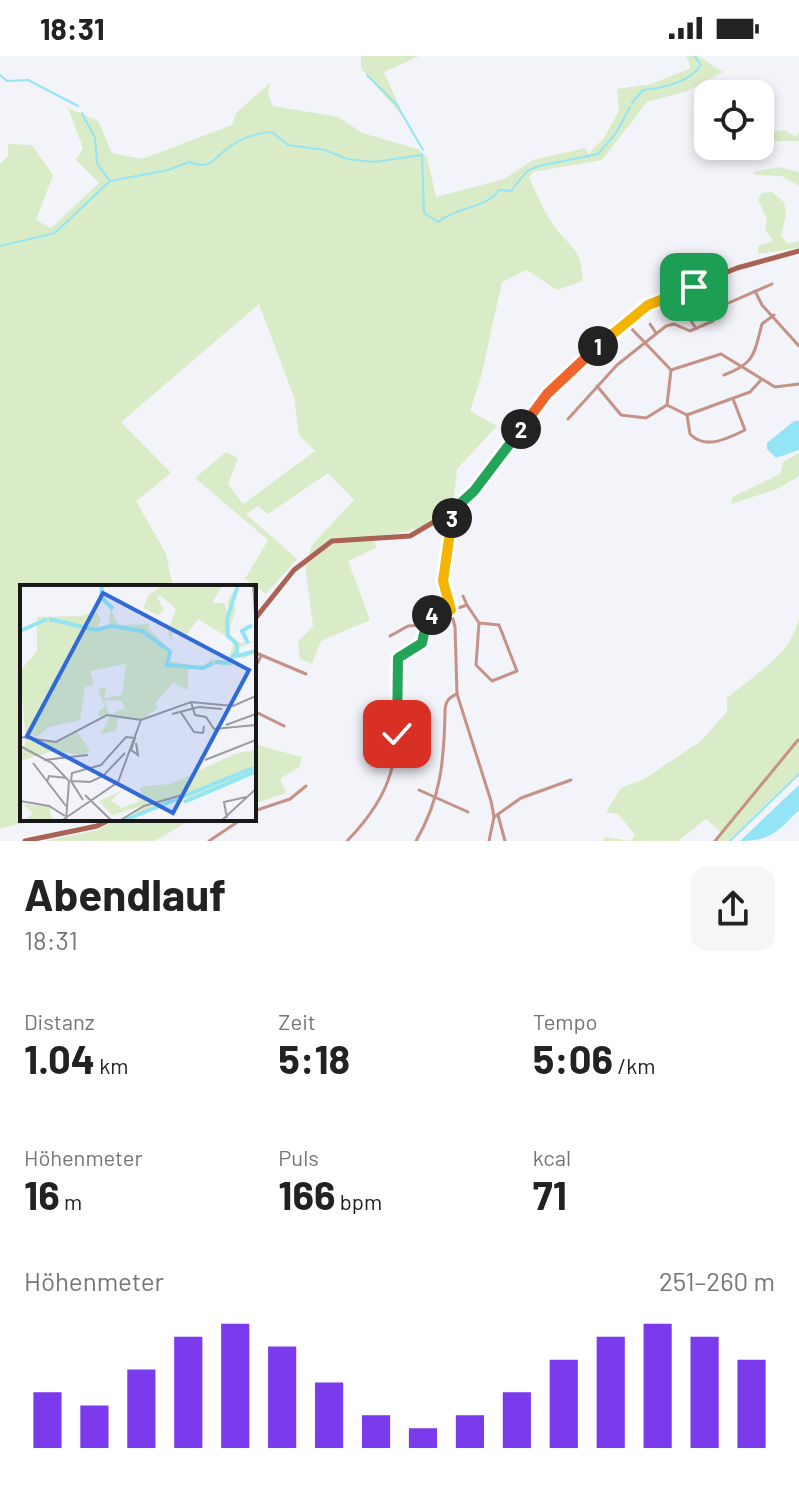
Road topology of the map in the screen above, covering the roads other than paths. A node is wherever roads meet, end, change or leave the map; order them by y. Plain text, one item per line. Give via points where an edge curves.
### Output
1 (799, 251) edge
2 (772, 284) dead end
3 (755, 291) junction
4 (686, 312) dead end
5 (774, 315) junction
6 (625, 323) junction
7 (650, 324) dead end
8 (696, 329) junction
9 (656, 333) junction
10 (642, 343) junction
11 (799, 346) edge
12 (744, 367) junction
13 (671, 370) junction
14 (724, 375) dead end
15 (762, 379) junction
16 (799, 384) edge
17 (597, 386) junction
18 (733, 399) junction
19 (667, 405) junction
20 (687, 415) junction
21 (568, 419) dead end
22 (451, 512) junction
23 (463, 596) dead end
24 (467, 605) junction
25 (451, 610) junction
26 (256, 618) edge
27 (479, 623) junction
28 (425, 625) junction
29 (390, 636) dead end
30 (256, 653) edge
31 (261, 656) junction
32 (256, 666) edge
33 (306, 674) dead end
34 (457, 694) junction
35 (256, 712) edge
36 (284, 726) dead end
37 (798, 740) edge
38 (571, 780) dead end
39 (306, 786) dead end
40 (419, 790) dead end
41 (299, 797) dead end
42 (434, 797) junction
43 (290, 799) junction
44 (256, 810) edge
45 (468, 812) dead end
46 (496, 816) junction
47 (106, 821) edge
48 (239, 821) edge
49 (25, 841) edge
50 (209, 841) edge
51 (347, 841) edge
52 (416, 841) edge
53 (489, 841) edge
54 (505, 841) edge
55 (715, 841) edge

1 - 6 street via 754,262 666,296
2 - 3 street
3 - 5 street
3 - 8 street via 724,305 713,321
4 - 8 street
5 - 11 street
5 - 12 street via 762,324 759,345
6 - 10 street
6 - 22 street via 556,385 474,491
7 - 9 street
8 - 9 street via 684,331 671,324
9 - 10 street
10 - 13 street
10 - 17 street
12 - 13 street via 721,354
12 - 14 street
12 - 15 street
13 - 19 street
15 - 16 street via 781,388
15 - 18 street
17 - 19 street via 621,415 646,418
17 - 21 street
18 - 20 street
18 - 20 street via 745,430 711,443 693,438
19 - 20 street
22 - 25 street via 443,581
22 - 26 street via 410,536 332,541 294,570
23 - 24 street
24 - 25 street
24 - 27 street
25 - 28 street via 432,615
25 - 34 street
27 - 27 street via 476,665 492,681 517,671 499,625
28 - 29 street via 408,626
28 - 51 street via 422,643 400,655 396,665 395,769 375,809
30 - 31 street
31 - 32 street
31 - 33 street
34 - 42 street via 445,706 445,756
34 - 46 street
35 - 36 street
37 - 55 street
38 - 46 street via 521,798
39 - 43 street
40 - 42 street
41 - 43 street
42 - 45 street
42 - 52 street
43 - 44 street
46 - 53 street
46 - 54 street
47 - 49 street
48 - 50 street

